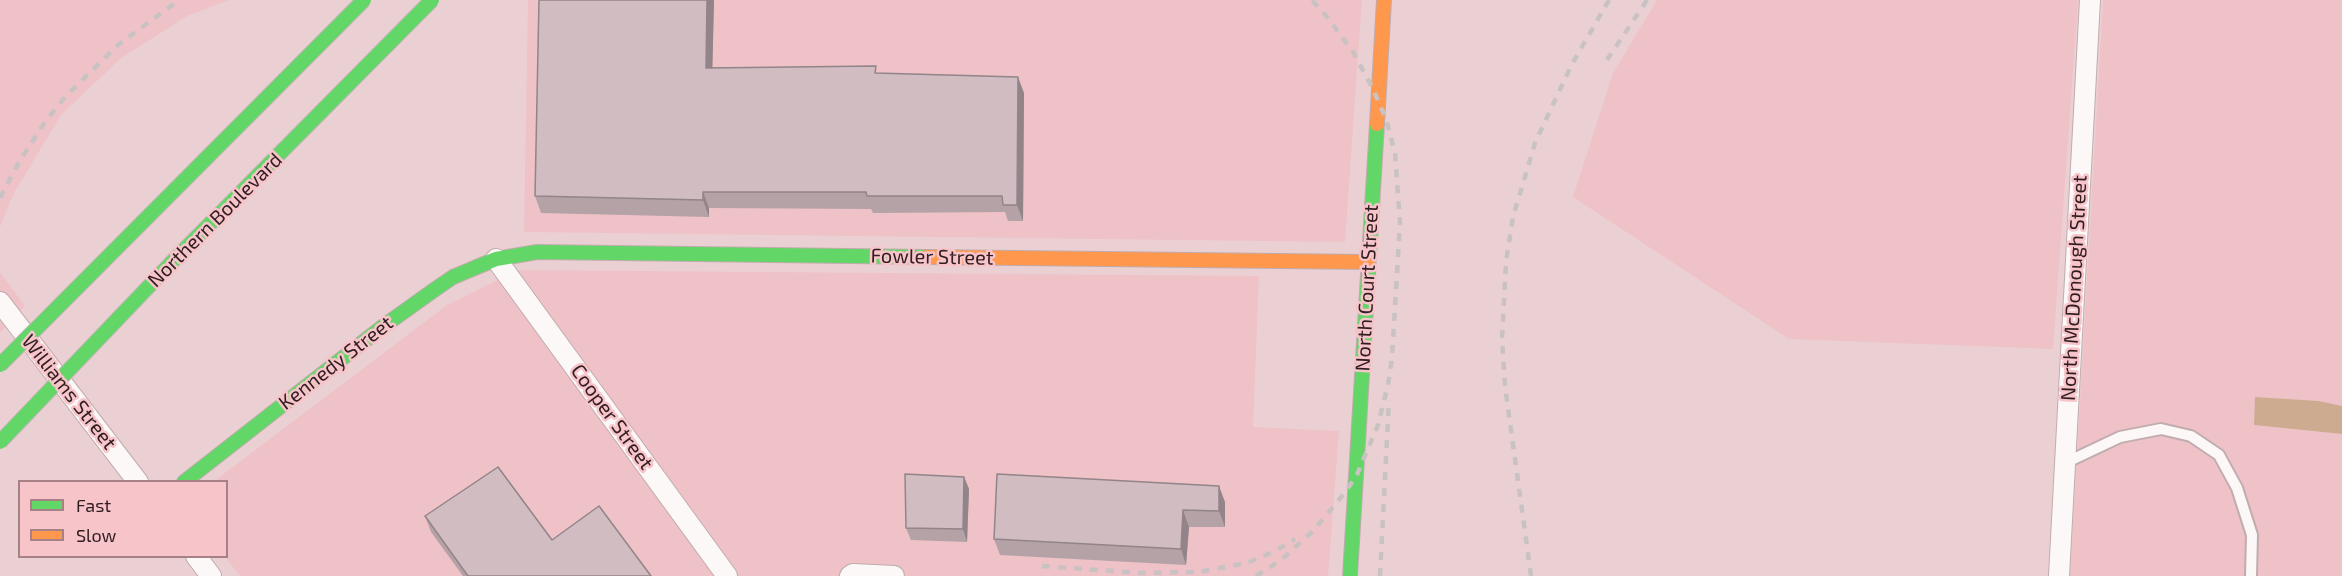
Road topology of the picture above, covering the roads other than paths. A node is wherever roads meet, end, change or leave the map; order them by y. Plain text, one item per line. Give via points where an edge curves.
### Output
1 (364, 0) edge
2 (432, 0) edge
3 (1384, 0) edge
4 (2090, 0) edge
5 (496, 259) junction
6 (1368, 262) junction
7 (0, 302) edge
8 (0, 365) edge
9 (0, 442) edge
10 (2065, 463) junction
11 (136, 480) edge
12 (187, 480) edge
13 (198, 558) edge
14 (211, 576) edge
15 (727, 576) edge
16 (850, 576) edge
17 (894, 576) edge
18 (1350, 576) edge
19 (2059, 576) edge
20 (2251, 576) edge

1 - 8 main road, bridge
2 - 9 main road, Northern Boulevard, bridge
3 - 6 main road, North Court Street
4 - 10 street, North McDonough Street
5 - 6 main road, Fowler Street via 537,252
5 - 12 main road, Kennedy Street via 453,277 434,290
5 - 15 street, Cooper Street
6 - 18 main road, North Court Street
7 - 11 street, Williams Street
10 - 19 street, North McDonough Street
10 - 20 lane via 2120,437 2161,429 2191,436 2219,455 2237,488 2252,535
13 - 14 street
16 - 17 street

